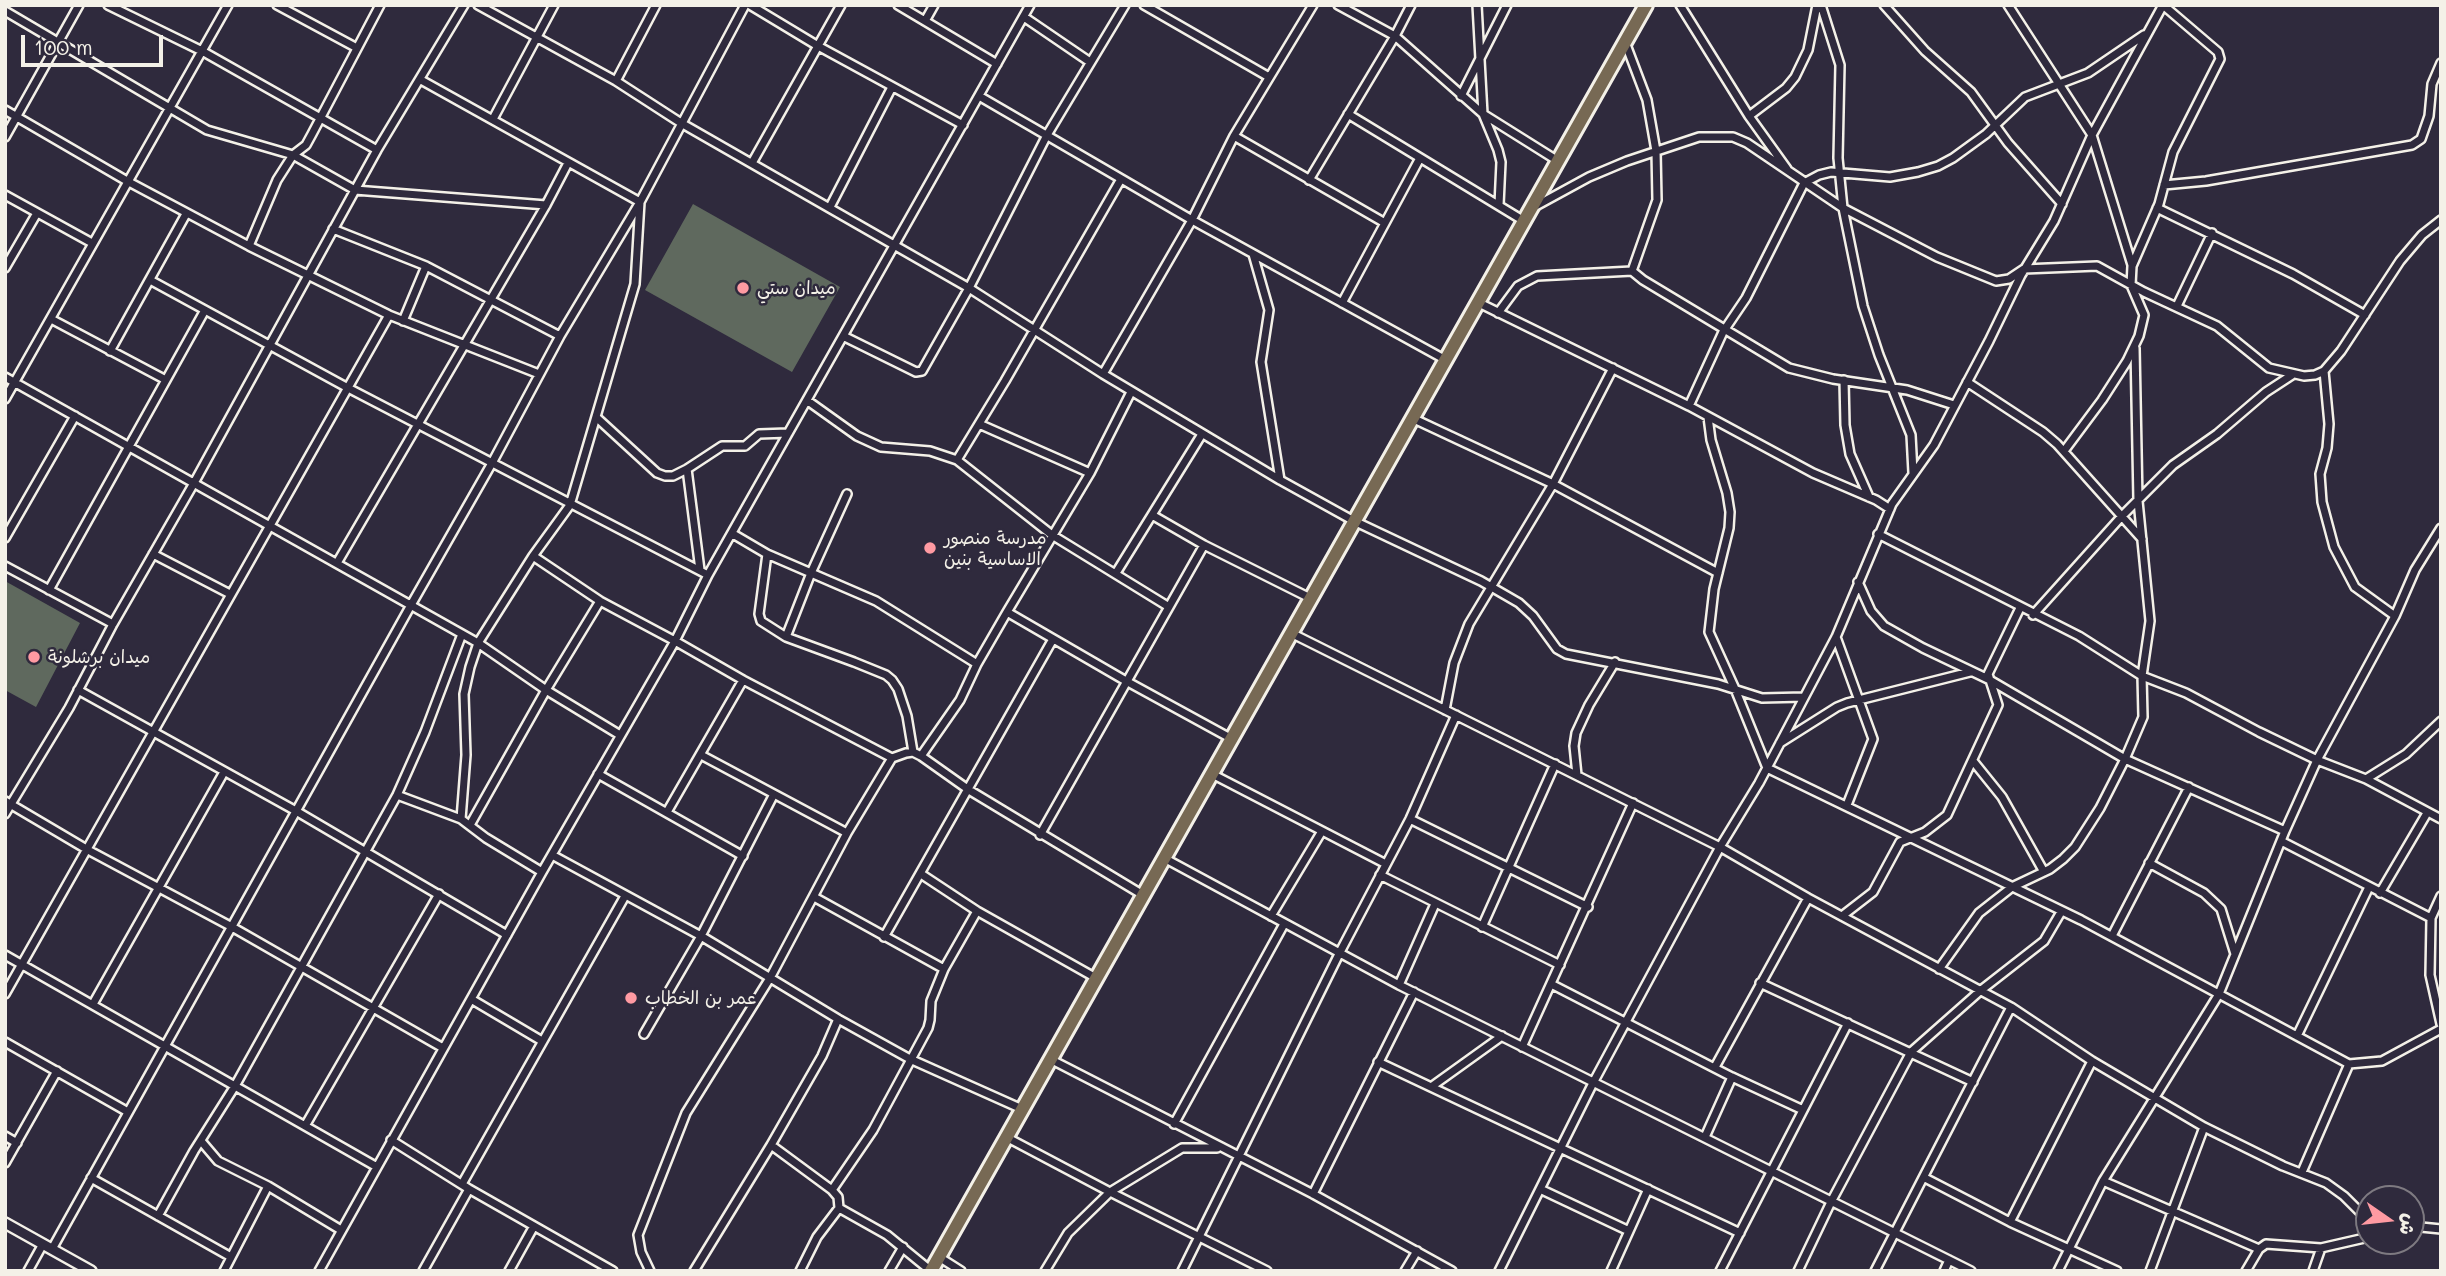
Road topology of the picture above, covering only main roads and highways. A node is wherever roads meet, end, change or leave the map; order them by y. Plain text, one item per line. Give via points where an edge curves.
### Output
1 (1646, 5) edge
2 (931, 1271) edge

1 - 2 highway

